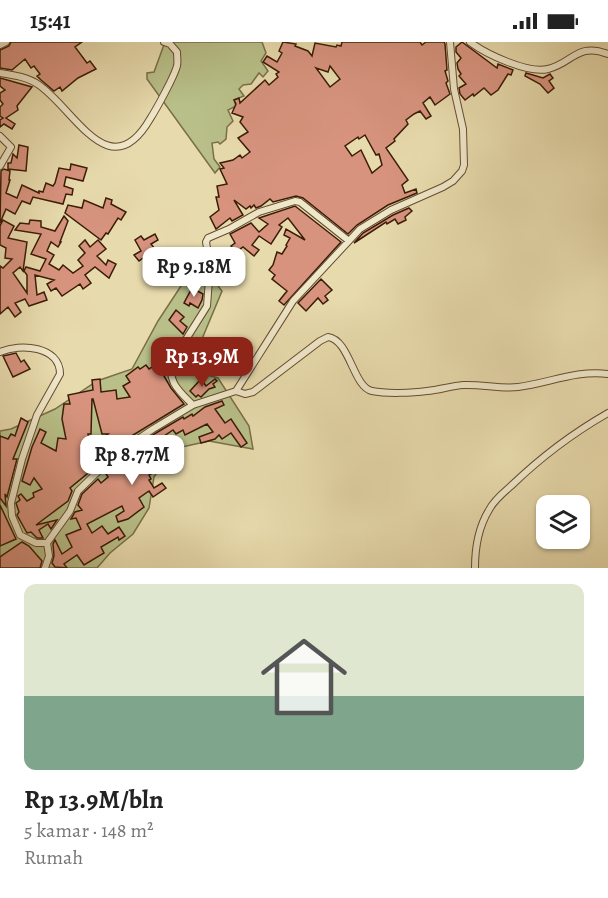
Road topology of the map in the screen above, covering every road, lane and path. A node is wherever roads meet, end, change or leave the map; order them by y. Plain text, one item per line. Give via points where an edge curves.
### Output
1 (6, 42) edge
2 (164, 42) edge
3 (450, 42) edge
4 (470, 42) edge
5 (0, 45) edge
6 (608, 54) edge
7 (0, 73) edge
8 (0, 136) edge
9 (0, 166) edge
10 (349, 241) junction
11 (0, 352) edge
12 (608, 374) edge
13 (236, 391) junction
14 (194, 405) junction
15 (608, 412) edge
16 (47, 543) junction
17 (45, 568) edge
18 (475, 568) edge

1 - 5 street
2 - 7 street via 177,52 177,66 143,132 126,146 115,148 98,142 39,85
3 - 10 street via 454,89 464,129 462,171 443,187 372,220
4 - 6 street via 487,55 536,69 554,67 586,48
8 - 9 street via 11,147
10 - 13 street via 293,301
10 - 14 street via 295,201 259,212 208,238 207,306 170,370 175,385
11 - 16 street via 17,348 41,350 60,366 60,374 33,427 11,503 20,535 36,543
12 - 13 street via 574,374 510,388 461,385 428,392 373,391 364,386 335,339 328,337 253,392
13 - 14 street
14 - 16 street via 115,455 78,491 70,511
15 - 18 street via 565,440 496,499 476,539
16 - 17 street via 49,556

